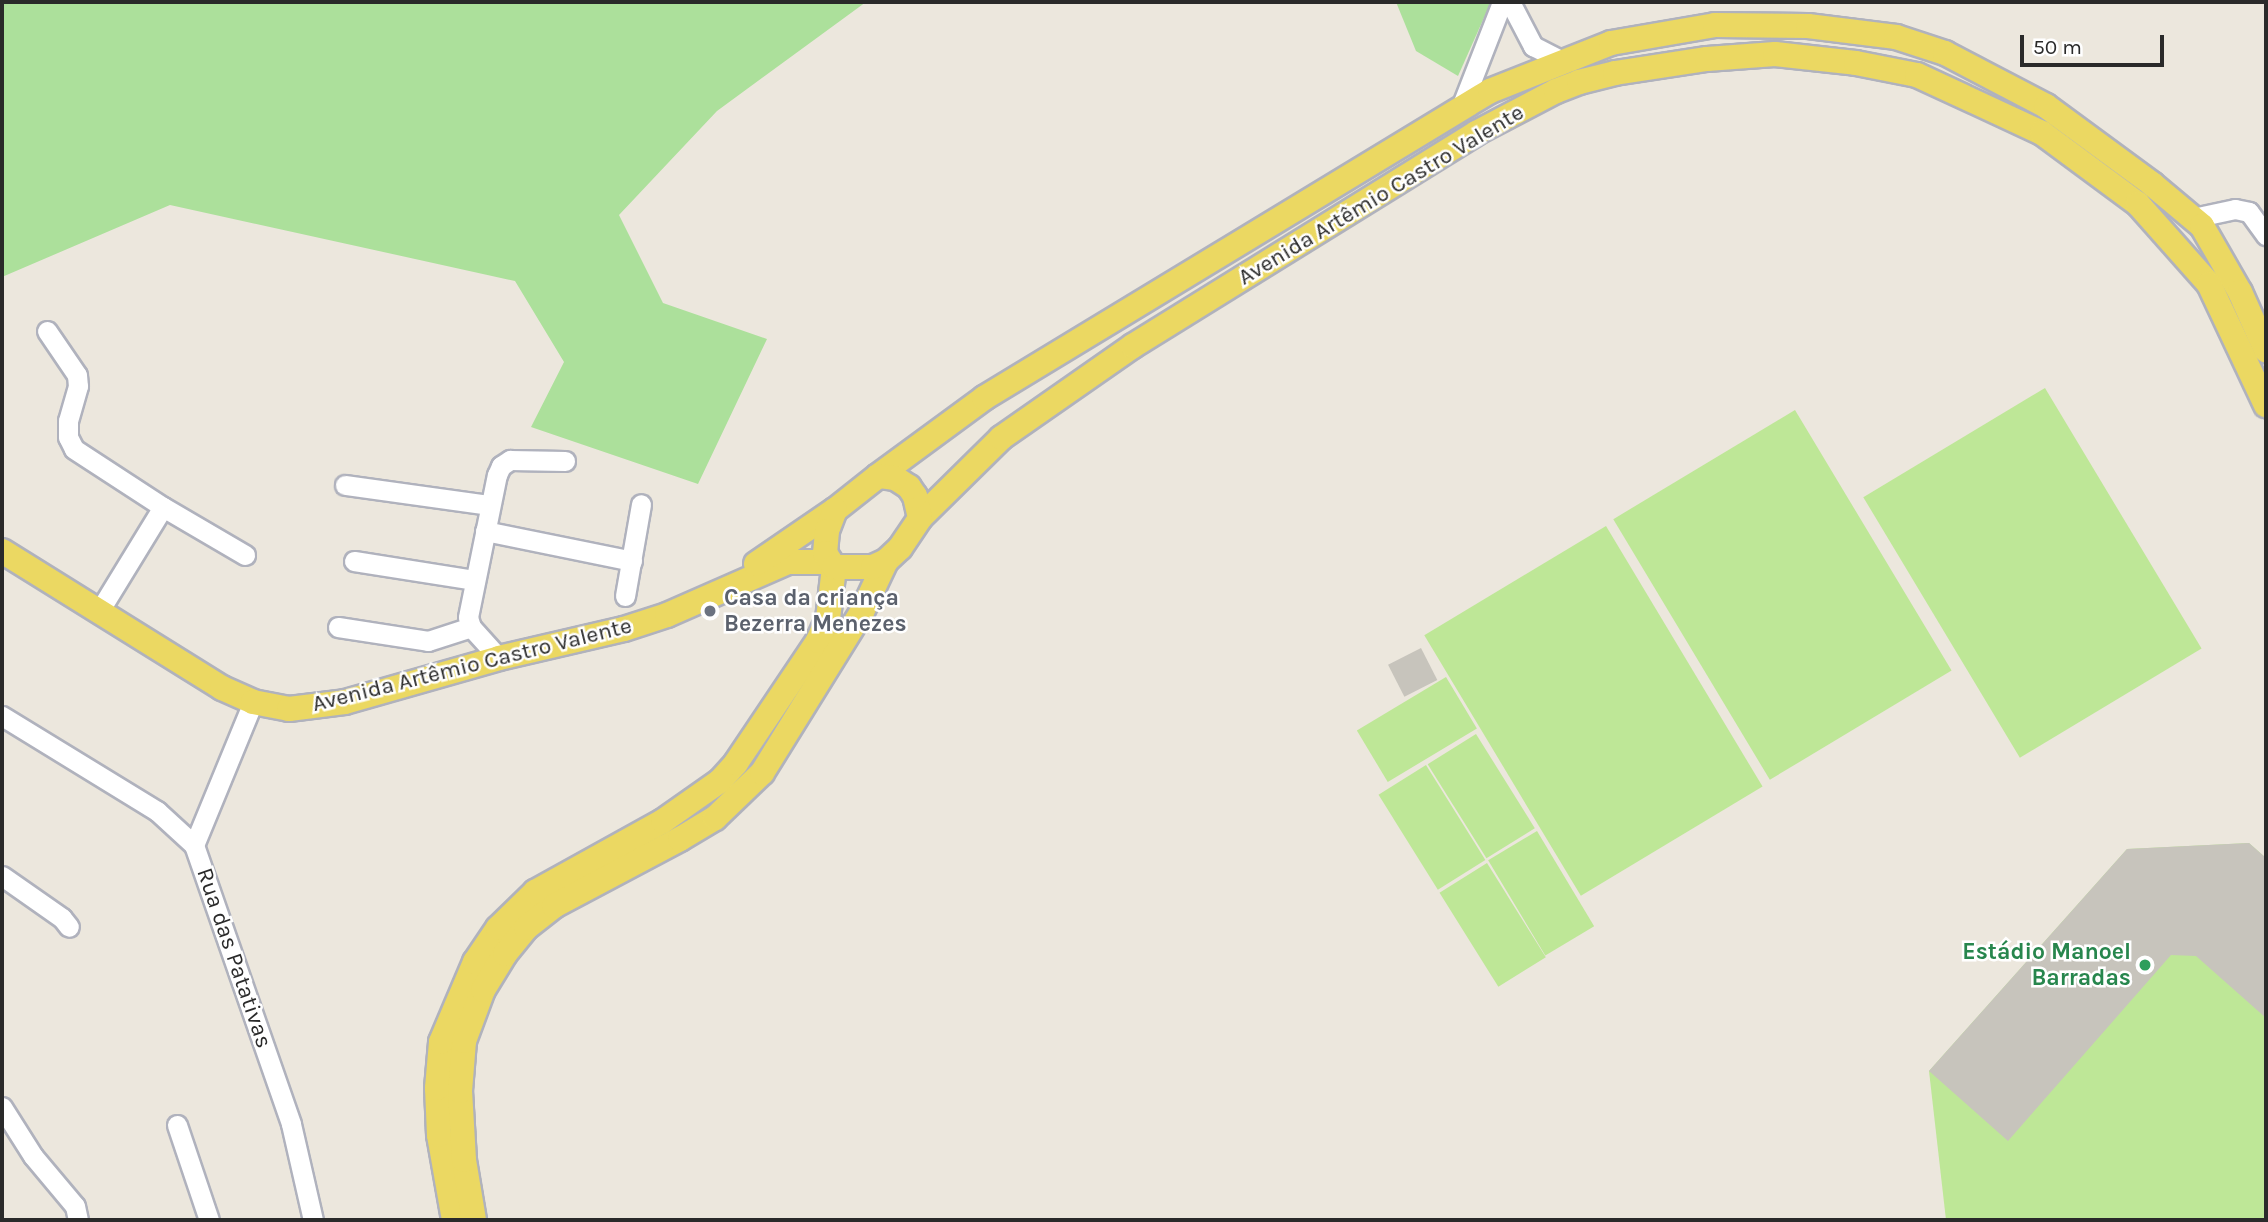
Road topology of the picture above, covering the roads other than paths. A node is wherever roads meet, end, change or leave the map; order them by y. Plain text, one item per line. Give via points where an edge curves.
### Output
1 (1502, 2) edge
2 (1510, 2) edge
3 (1564, 62) junction
4 (1460, 110) junction
5 (2197, 222) junction
6 (2266, 235) edge
7 (47, 331) dead end
8 (2266, 350) edge
9 (2266, 405) edge
10 (565, 461) dead end
11 (878, 476) junction
12 (345, 485) dead end
13 (641, 504) dead end
14 (490, 505) junction
15 (163, 507) junction
16 (835, 510) junction
17 (920, 518) junction
18 (485, 531) junction
19 (2, 551) edge
20 (245, 555) dead end
21 (354, 561) dead end
22 (632, 561) junction
23 (886, 561) junction
24 (831, 565) junction
25 (474, 580) junction
26 (726, 589) junction
27 (625, 596) dead end
28 (98, 613) junction
29 (338, 627) dead end
30 (471, 627) junction
31 (499, 658) junction
32 (253, 702) junction
33 (2, 716) edge
34 (194, 845) junction
35 (2, 876) edge
36 (69, 927) dead end
37 (2, 1108) edge
38 (177, 1125) dead end
39 (78, 1220) edge
40 (209, 1220) edge
41 (313, 1220) edge
42 (453, 1220) edge
43 (474, 1220) edge

1 - 4 street
2 - 3 street via 1533,46
3 - 4 main road via 1490,91
3 - 5 main road via 1611,43 1715,25 1808,26 1896,37 1945,53 2046,106
4 - 11 main road via 962,413
5 - 6 street via 2235,209 2249,212
5 - 8 main road via 2240,292
7 - 15 street via 77,375 68,421 74,449
9 - 17 main road, Avenida Artêmio Castro Valente via 2209,284 2138,204 2042,133 1917,75 1774,54 1707,59 1579,82 1476,133 1133,345 1001,438
10 - 14 street via 510,460 501,466
11 - 16 main road
11 - 17 main road via 895,478 909,487
12 - 14 street
13 - 22 street
14 - 18 street
15 - 20 street
15 - 28 street
16 - 24 main road via 825,539
16 - 26 main road, Avenida Artêmio Castro Valente
17 - 23 main road
18 - 22 street
18 - 25 street
19 - 28 main road, Avenida Artêmio Castro Valente
21 - 25 street
22 - 27 street
23 - 24 main road via 873,567
23 - 43 main road via 862,612 777,750 746,790 715,818 554,906 526,928 505,954 483,990 464,1041 460,1091
24 - 26 main road, Avenida Artêmio Castro Valente via 788,562
24 - 42 main road via 828,619 818,641 736,763 663,821 535,892 498,928 475,962 442,1042 438,1077 439,1135
25 - 30 street via 468,617
26 - 31 main road, Avenida Artêmio Castro Valente via 624,629
28 - 32 main road, Avenida Artêmio Castro Valente
29 - 30 street via 428,641
30 - 31 street
31 - 32 main road, Avenida Artêmio Castro Valente via 345,702 289,709
32 - 34 street, Rua das Patativas
33 - 34 street via 157,811
34 - 41 street, Rua das Patativas via 291,1125
35 - 36 street
37 - 39 street via 33,1156 75,1206
38 - 40 street

